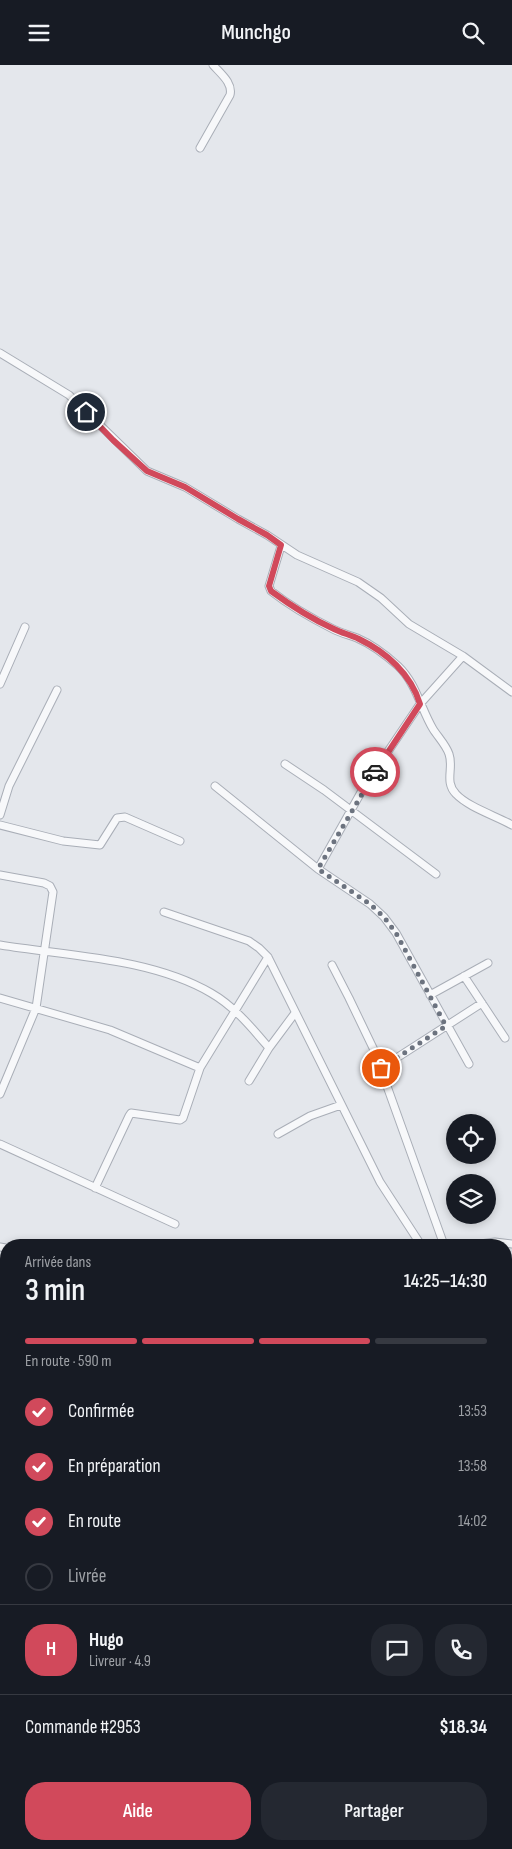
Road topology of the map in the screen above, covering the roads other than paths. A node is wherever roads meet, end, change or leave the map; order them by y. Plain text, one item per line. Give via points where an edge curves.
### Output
1 (213, 65) edge
2 (200, 148) dead end
3 (0, 353) edge
4 (281, 545) junction
5 (25, 627) dead end
6 (463, 655) junction
7 (0, 684) edge
8 (56, 690) dead end
9 (512, 692) edge
10 (420, 704) junction
11 (285, 764) dead end
12 (214, 785) dead end
13 (351, 812) junction
14 (0, 815) edge
15 (0, 825) edge
16 (512, 825) edge
17 (180, 841) dead end
18 (318, 869) junction
19 (436, 874) dead end
20 (0, 875) edge
21 (164, 912) dead end
22 (0, 945) edge
23 (44, 952) junction
24 (268, 957) junction
25 (488, 963) dead end
26 (332, 965) dead end
27 (464, 976) junction
28 (430, 995) junction
29 (0, 998) edge
30 (482, 1003) junction
31 (36, 1008) junction
32 (234, 1009) junction
33 (295, 1013) junction
34 (446, 1026) junction
35 (505, 1038) dead end
36 (269, 1048) junction
37 (469, 1064) dead end
38 (0, 1068) edge
39 (200, 1068) junction
40 (381, 1068) junction
41 (9, 1072) junction
42 (249, 1081) dead end
43 (0, 1094) edge
44 (341, 1105) junction
45 (278, 1134) dead end
46 (0, 1144) edge
47 (95, 1188) junction
48 (175, 1224) dead end
49 (417, 1239) edge
50 (442, 1239) edge

1 - 2 street via 232,90
3 - 4 street via 69,395 147,471 191,491
4 - 6 street via 358,582 417,629
4 - 10 street via 269,586 271,591 307,615 359,639 399,667
5 - 7 street
6 - 9 street
6 - 10 street
8 - 14 street via 9,786
10 - 13 street via 364,787
10 - 16 street via 449,754 449,778 456,795
11 - 13 street
12 - 18 street
13 - 18 street
13 - 19 street
15 - 17 street via 63,841 100,845 117,818 125,817
18 - 28 street via 384,917
20 - 23 street via 44,883 52,889
21 - 24 street via 249,941
22 - 23 street
23 - 31 street
23 - 32 street via 149,967 212,993
24 - 32 street
24 - 33 street
25 - 27 street
26 - 40 street
27 - 28 street
27 - 30 street
28 - 34 street
29 - 31 street
30 - 34 street
30 - 35 street
31 - 39 street via 110,1029
31 - 41 street
32 - 36 street
32 - 39 street
33 - 36 street
33 - 44 street
34 - 37 street
34 - 40 street
36 - 42 street
38 - 41 street
39 - 47 street via 183,1118 135,1113 128,1116
40 - 50 street
41 - 43 street
44 - 45 street via 310,1116
44 - 49 street via 380,1182
46 - 47 street
47 - 48 street

